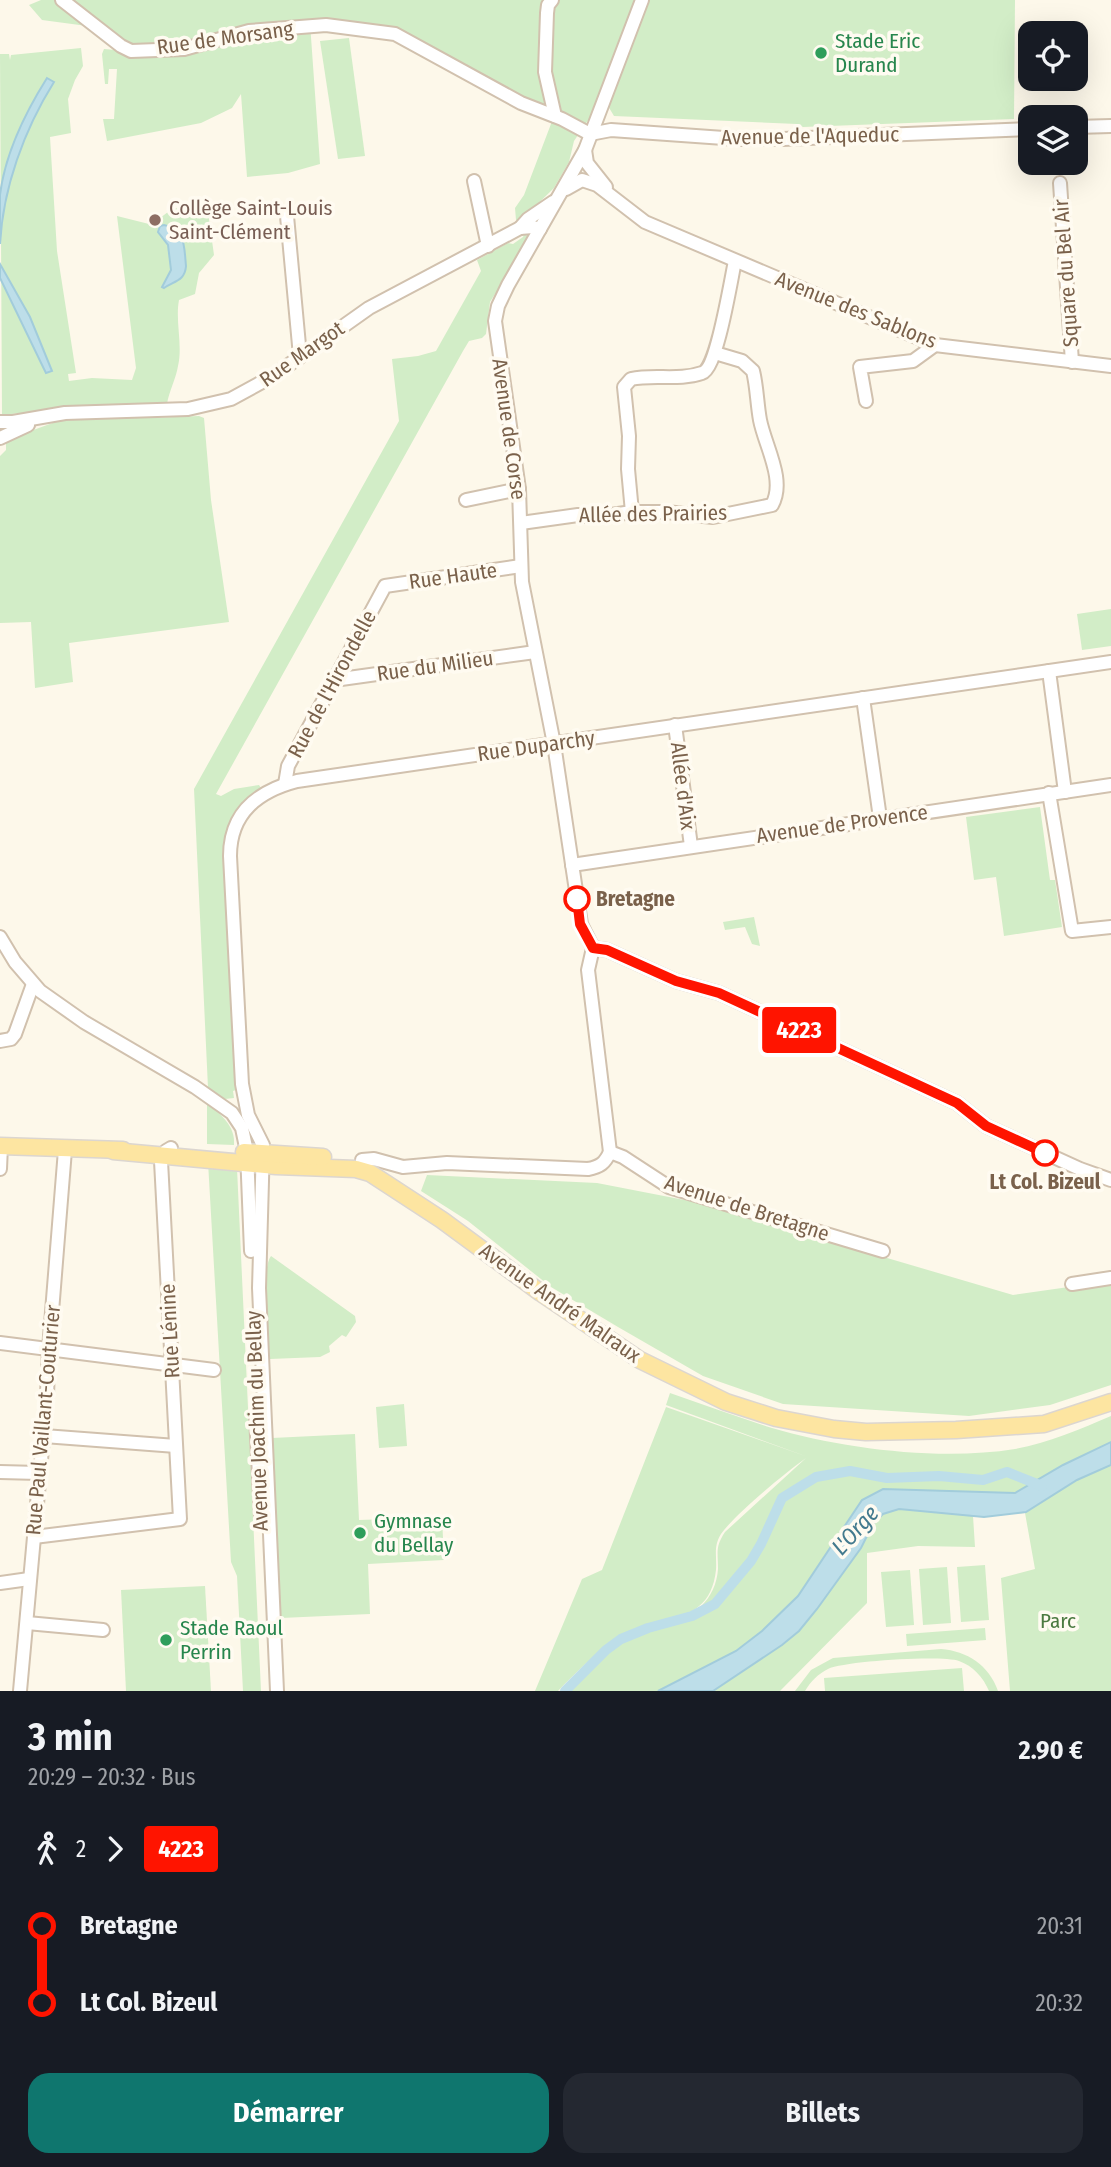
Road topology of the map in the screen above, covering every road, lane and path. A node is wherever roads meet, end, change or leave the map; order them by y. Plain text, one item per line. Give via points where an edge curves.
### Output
1 (62, 0) edge
2 (552, 0) edge
3 (642, 0) edge
4 (555, 116) junction
5 (1111, 126) edge
6 (1088, 127) edge
7 (1018, 130) edge
8 (590, 134) junction
9 (585, 150) junction
10 (577, 167) junction
11 (585, 180) junction
12 (474, 181) dead end
13 (1060, 183) dead end
14 (559, 195) junction
15 (617, 201) junction
16 (287, 216) dead end
17 (520, 228) junction
18 (540, 229) junction
19 (488, 246) junction
20 (735, 261) junction
21 (935, 345) junction
22 (715, 353) junction
23 (300, 356) junction
24 (1072, 362) junction
25 (1111, 366) edge
26 (866, 401) dead end
27 (65, 413) junction
28 (0, 422) edge
29 (1, 437) edge
30 (519, 489) junction
31 (466, 500) dead end
32 (632, 512) junction
33 (521, 523) junction
34 (521, 566) junction
35 (385, 586) joint
36 (535, 652) junction
37 (1111, 662) edge
38 (1049, 671) junction
39 (334, 680) junction
40 (863, 698) junction
41 (675, 725) junction
42 (554, 744) junction
43 (285, 784) junction
44 (1111, 785) edge
45 (1065, 792) junction
46 (1049, 793) junction
47 (880, 818) junction
48 (691, 846) junction
49 (572, 865) junction
50 (1111, 927) edge
51 (0, 937) edge
52 (593, 948) junction
53 (33, 984) junction
54 (0, 1041) edge
55 (242, 1084) junction
56 (235, 1113) junction
57 (255, 1131) junction
58 (1, 1146) edge
59 (65, 1150) junction
60 (167, 1151) junction
61 (610, 1152) junction
62 (255, 1158) junction
63 (0, 1169) edge
64 (397, 1177) junction
65 (1111, 1180) edge
66 (883, 1251) dead end
67 (1111, 1278) edge
68 (1072, 1284) dead end
69 (0, 1343) edge
70 (49, 1349) junction
71 (172, 1365) junction
72 (214, 1370) dead end
73 (1111, 1402) edge
74 (44, 1436) junction
75 (176, 1446) junction
76 (0, 1472) edge
77 (39, 1473) junction
78 (34, 1537) junction
79 (29, 1579) junction
80 (0, 1583) edge
81 (27, 1623) junction
82 (103, 1630) dead end
83 (20, 1691) edge
84 (269, 1691) edge
85 (276, 1691) edge

1 - 4 street, Rue de Morsang via 131,51 184,48 248,31 326,25 395,34
2 - 4 street via 547,13 545,72
3 - 8 street, Avenue de Corse
4 - 8 street, Rue de Morsang
5 - 6 street
7 - 8 street, Avenue de l'Aqueduc via 783,139 611,130
8 - 9 street, Avenue de Corse
9 - 10 street, Avenue de Corse
9 - 15 street, Avenue des Sablons via 592,171
10 - 11 street, Avenue des Sablons
10 - 14 street, Avenue de Corse
11 - 14 street
11 - 15 street, Avenue des Sablons
12 - 19 street
13 - 24 street, Square du Bel Air
14 - 17 street, Rue Margot
14 - 18 street, Avenue de Corse
15 - 20 street, Avenue des Sablons via 645,222
16 - 23 street
17 - 18 street
17 - 19 street, Rue Margot
18 - 30 street, Avenue de Corse via 502,297 495,321
19 - 23 street, Rue Margot via 369,308
20 - 21 street, Avenue des Sablons
20 - 22 street
21 - 24 street, Avenue des Sablons
21 - 26 street via 913,361 860,368
22 - 32 street via 704,373 637,377 624,387
22 - 32 street, Allée des Prairies via 742,361 753,371 777,497 772,505 713,517
23 - 27 street, Rue Margot via 254,388 207,406
24 - 25 street, Avenue des Sablons
27 - 28 street, Rue Margot
27 - 29 street, Rue Margot
30 - 31 street
30 - 33 street, Avenue de Corse
32 - 33 street, Allée des Prairies
33 - 34 street, Avenue de Corse
34 - 35 street, Rue Haute
34 - 36 street, Avenue de Corse
35 - 39 street, Rue de l'Hirondelle
36 - 39 street, Rue du Milieu
36 - 42 street, Avenue de Corse
37 - 38 street, Rue Duparchy
38 - 40 street, Rue Duparchy
38 - 45 street
39 - 43 street, Rue de l'Hirondelle via 288,766
40 - 41 street, Rue Duparchy
40 - 47 street
41 - 42 street, Rue Duparchy
41 - 48 street, Allée d'Aix
42 - 43 street, Rue Duparchy
42 - 49 street
43 - 55 street, Rue Duparchy via 262,793 249,805 230,845
44 - 45 street, Avenue de Provence
45 - 46 street, Avenue de Provence
46 - 47 street, Avenue de Provence
46 - 50 street via 1072,931
47 - 48 street, Avenue de Provence
48 - 49 street, Avenue de Provence
49 - 52 street via 580,924
51 - 53 street
52 - 61 street via 588,970
52 - 65 street via 688,986 719,993 957,1103 986,1126
53 - 54 street via 15,1034
53 - 56 street via 84,1022
55 - 56 street, Rue Duparchy
55 - 57 street, Rue Duparchy
56 - 57 street
56 - 62 street
57 - 62 street, Rue Duparchy via 261,1139
58 - 59 main road
58 - 63 street
59 - 60 main road
59 - 70 street, Rue Paul Vaillant-Couturier
60 - 62 main road
60 - 71 street, Rue Lénine via 161,1161
61 - 64 street via 606,1161 588,1169 447,1163
61 - 66 street, Avenue de Bretagne via 669,1187
62 - 64 main road
62 - 64 main road via 362,1160
62 - 84 street, Avenue Joachim du Bellay
62 - 85 street, Avenue Joachim du Bellay
64 - 73 main road, Avenue André Malraux via 423,1208 640,1360 726,1402 776,1418 866,1432 956,1430 1044,1424
67 - 68 street
69 - 70 street
70 - 71 street
70 - 74 street, Rue Paul Vaillant-Couturier
71 - 72 street
71 - 75 street, Rue Lénine
74 - 75 street
74 - 77 street, Rue Paul Vaillant-Couturier
75 - 78 street, Rue Lénine via 180,1519
76 - 77 street
77 - 78 street, Rue Paul Vaillant-Couturier
78 - 79 street, Rue Paul Vaillant-Couturier
79 - 80 street
79 - 81 street, Rue Paul Vaillant-Couturier
81 - 82 street
81 - 83 street, Rue Paul Vaillant-Couturier

